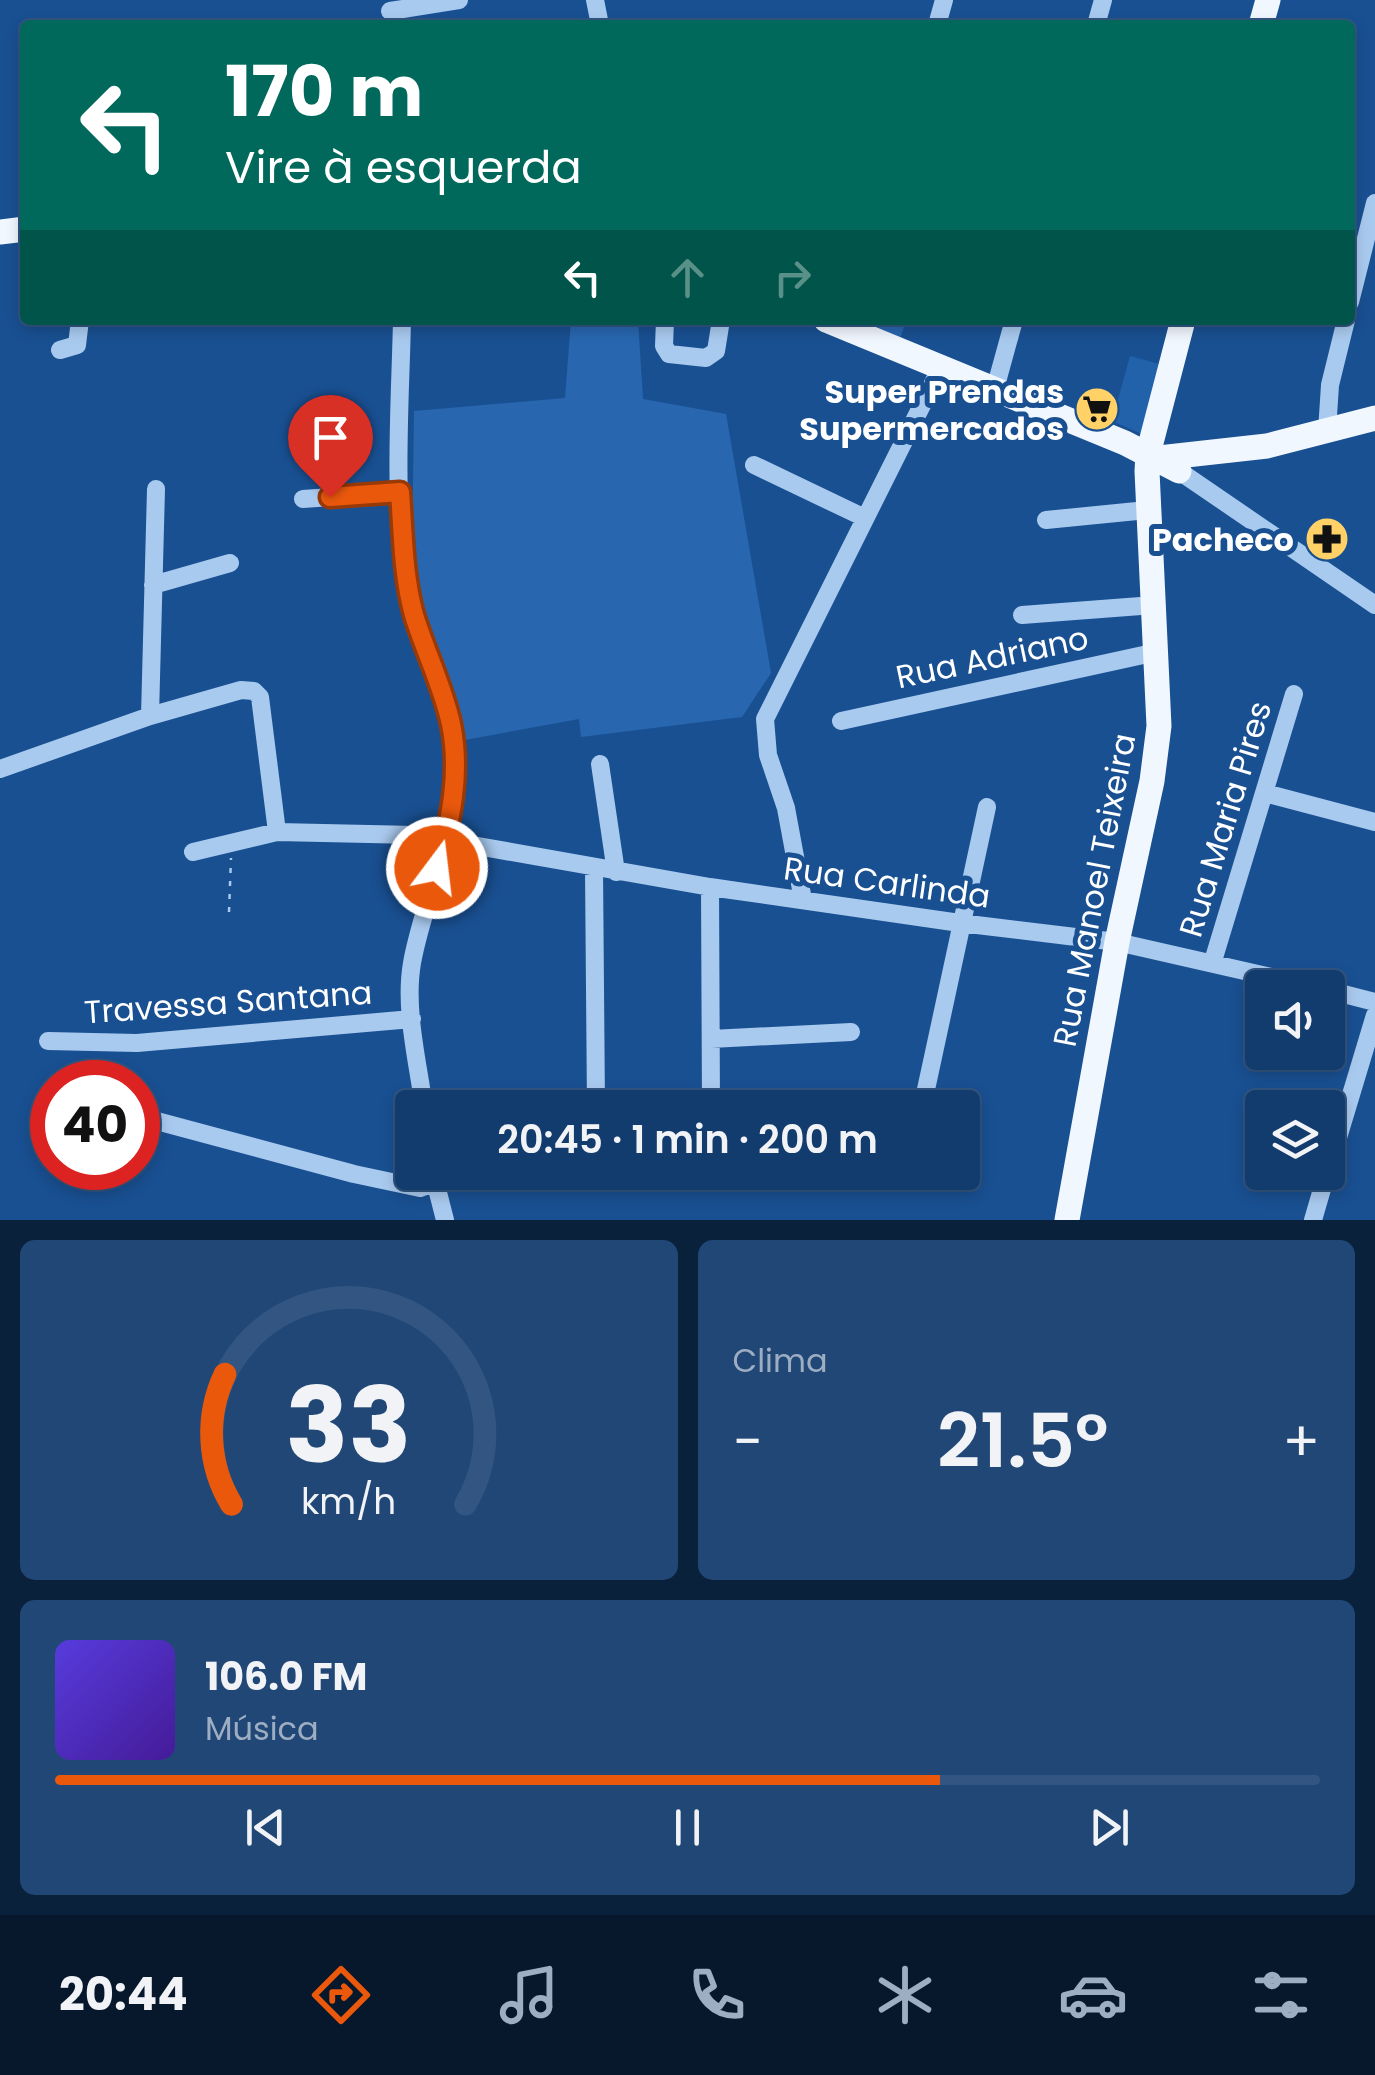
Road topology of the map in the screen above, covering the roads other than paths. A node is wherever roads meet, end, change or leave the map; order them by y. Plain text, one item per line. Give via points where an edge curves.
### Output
1 (459, 0) edge
2 (390, 12) edge
3 (1375, 203) edge
4 (1363, 244) edge
5 (1355, 280) edge
6 (80, 325) edge
7 (402, 325) edge
8 (665, 325) edge
9 (720, 325) edge
10 (847, 325) edge
11 (1013, 325) edge
12 (1183, 325) edge
13 (1345, 325) edge
14 (60, 350) dead end
15 (941, 367) junction
16 (995, 389) junction
17 (1375, 418) edge
18 (1328, 432) junction
19 (1169, 460) junction
20 (754, 465) dead end
21 (156, 489) dead end
22 (400, 492) junction
23 (302, 499) dead end
24 (1147, 510) junction
25 (864, 518) junction
26 (1046, 520) dead end
27 (230, 563) dead end
28 (153, 585) junction
29 (1154, 605) junction
30 (1375, 605) edge
31 (1022, 615) dead end
32 (1157, 652) junction
33 (1294, 694) dead end
34 (150, 716) junction
35 (841, 721) dead end
36 (600, 764) dead end
37 (0, 769) edge
38 (1265, 793) junction
39 (987, 806) dead end
40 (1375, 822) edge
41 (276, 832) junction
42 (446, 839) junction
43 (193, 852) dead end
44 (594, 868) junction
45 (616, 872) junction
46 (710, 886) junction
47 (804, 900) junction
48 (960, 923) junction
49 (1117, 942) junction
50 (1213, 961) junction
51 (1248, 970) edge
52 (1345, 994) edge
53 (1375, 1002) edge
54 (1375, 1015) edge
55 (412, 1019) junction
56 (852, 1032) dead end
57 (711, 1039) junction
58 (48, 1041) dead end
59 (422, 1090) edge
60 (596, 1090) edge
61 (711, 1090) edge
62 (926, 1090) edge
63 (1345, 1113) edge
64 (160, 1122) edge
65 (395, 1183) edge
66 (437, 1190) edge
67 (1321, 1190) edge
68 (446, 1220) edge
69 (1066, 1220) edge
70 (1312, 1220) edge

1 - 2 street
3 - 4 street
4 - 5 street
6 - 14 street via 78,344
7 - 22 street
8 - 9 street via 669,354 706,358 716,351
10 - 15 main road
11 - 16 street
12 - 19 main road
13 - 18 street via 1330,384
15 - 16 main road
15 - 25 street
16 - 19 main road
17 - 18 main road
18 - 19 main road
19 - 24 main road, Rua Manoel Teixeira
19 - 24 main road
19 - 30 street
20 - 25 street
21 - 28 street
22 - 23 street
22 - 42 street via 413,612 456,758
24 - 26 street
24 - 29 main road, Rua Manoel Teixeira
25 - 47 street via 765,719
27 - 28 street
28 - 34 street
29 - 31 street
29 - 32 main road, Rua Manoel Teixeira
32 - 35 street, Rua Adriano
32 - 49 main road, Rua Manoel Teixeira via 1152,781
33 - 38 street, Rua Maria Pires
34 - 37 street
34 - 41 street via 254,691 260,697
36 - 45 street
38 - 40 street
38 - 50 street, Rua Maria Pires
39 - 48 street
41 - 42 street, Rua Carlinda
41 - 43 street, Rua Carlinda
42 - 44 street, Rua Carlinda
42 - 55 street via 411,970
44 - 45 street, Rua Carlinda
44 - 60 street
45 - 46 street, Rua Carlinda
46 - 47 street, Rua Carlinda
46 - 57 street
47 - 48 street, Rua Carlinda
48 - 49 street, Rua Carlinda
48 - 62 street
49 - 50 street, Rua Carlinda
49 - 69 main road, Rua Manoel Teixeira
50 - 51 street, Rua Carlinda
52 - 53 street
54 - 63 street
55 - 58 street, Travessa Santana via 137,1043
55 - 59 street
56 - 57 street
57 - 61 street
64 - 65 street
66 - 68 street
67 - 70 street

